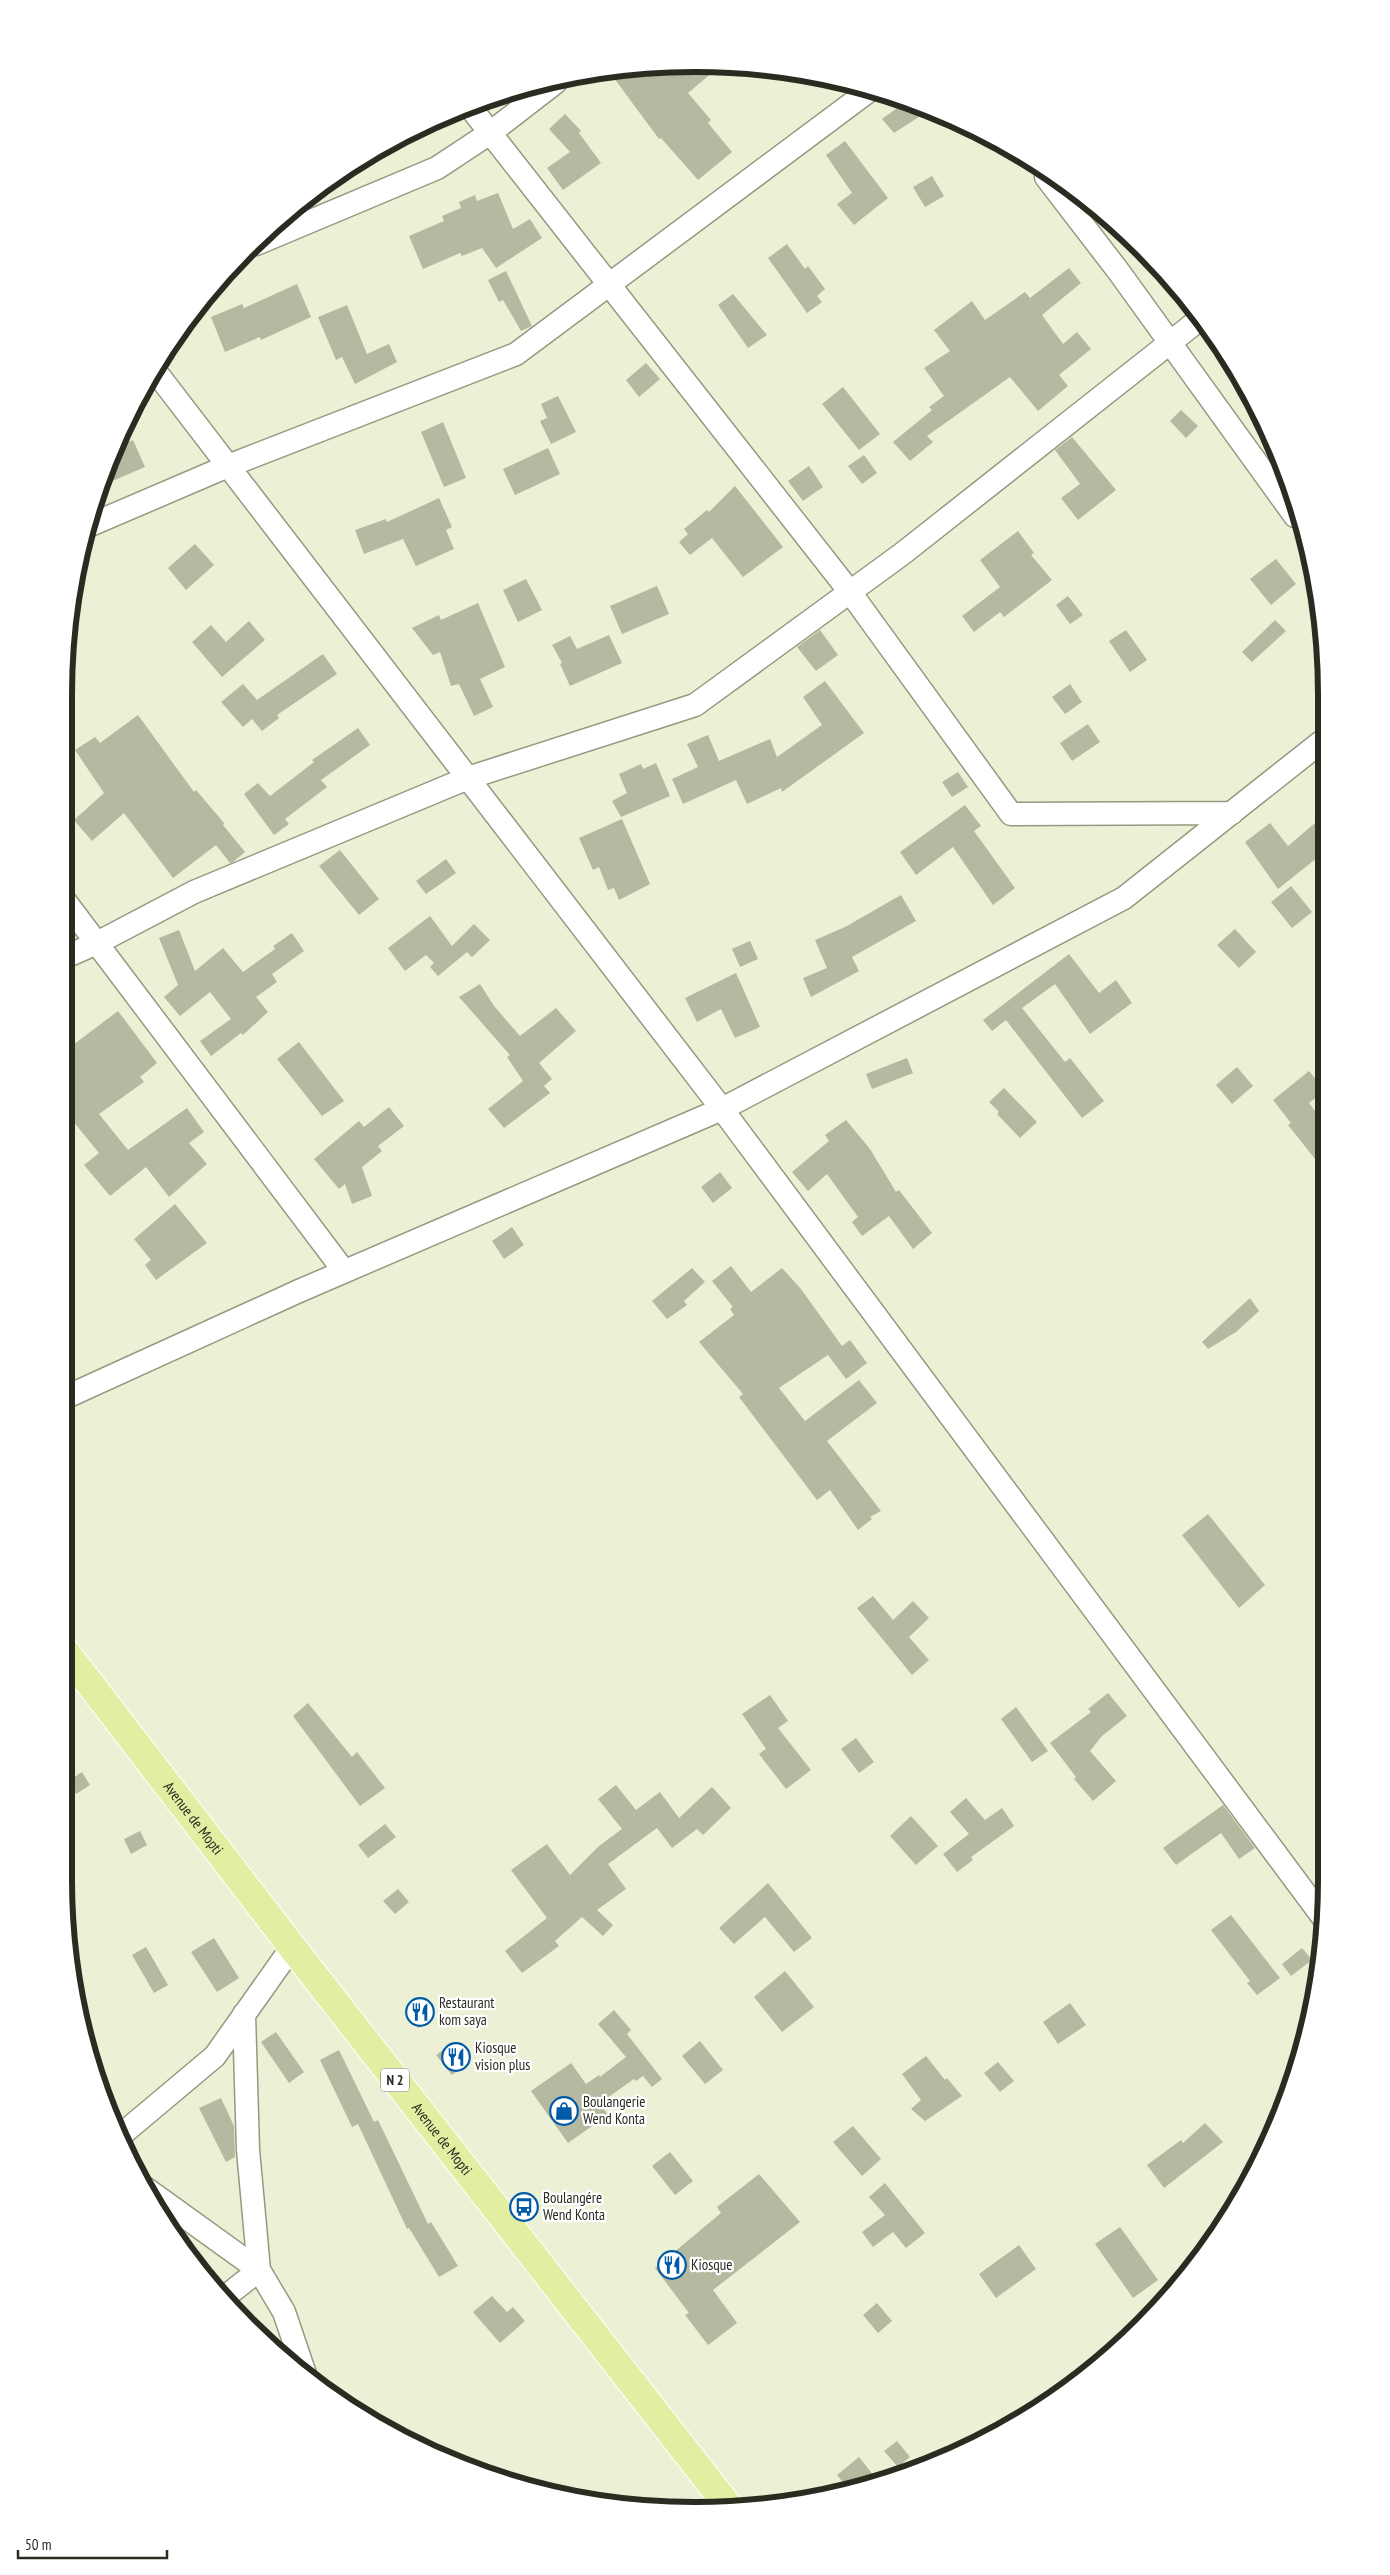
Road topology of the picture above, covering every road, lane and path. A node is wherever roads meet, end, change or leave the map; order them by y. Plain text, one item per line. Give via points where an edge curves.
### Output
1 (544, 92) edge
2 (862, 96) edge
3 (475, 113) edge
4 (490, 133) junction
5 (1052, 185) edge
6 (276, 236) edge
7 (608, 285) junction
8 (1194, 323) edge
9 (1170, 342) junction
10 (160, 377) edge
11 (228, 466) junction
12 (1287, 505) edge
13 (98, 522) edge
14 (850, 592) junction
15 (1318, 744) edge
16 (468, 778) junction
17 (1232, 813) junction
18 (72, 909) edge
19 (97, 943) junction
20 (72, 954) edge
21 (722, 1109) junction
22 (344, 1271) junction
23 (72, 1394) edge
24 (72, 1660) edge
25 (1317, 1909) edge
26 (292, 1947) junction
27 (244, 2014) junction
28 (126, 2131) edge
29 (161, 2200) edge
30 (259, 2270) junction
31 (230, 2293) edge
32 (301, 2361) edge
33 (725, 2501) edge

1 - 4 street
2 - 7 street
3 - 4 street
4 - 6 street via 437,168
4 - 7 street
5 - 9 street
7 - 11 street via 516,354
7 - 14 street
8 - 9 street
9 - 12 street
9 - 14 street
10 - 11 street
11 - 13 street
11 - 16 street
14 - 16 street via 695,705
14 - 17 street via 1011,814
15 - 17 street
16 - 19 street via 194,892
16 - 21 street
17 - 21 street via 1124,898
18 - 19 street
19 - 20 street
19 - 22 street
21 - 22 street
21 - 25 street
22 - 23 street
24 - 26 main road, Avenue de Mopti / N 2
26 - 27 street
26 - 33 main road, Avenue de Mopti / N 2
27 - 28 street via 214,2056
27 - 30 street via 248,2150
29 - 30 street
30 - 31 street
30 - 32 street via 284,2312

